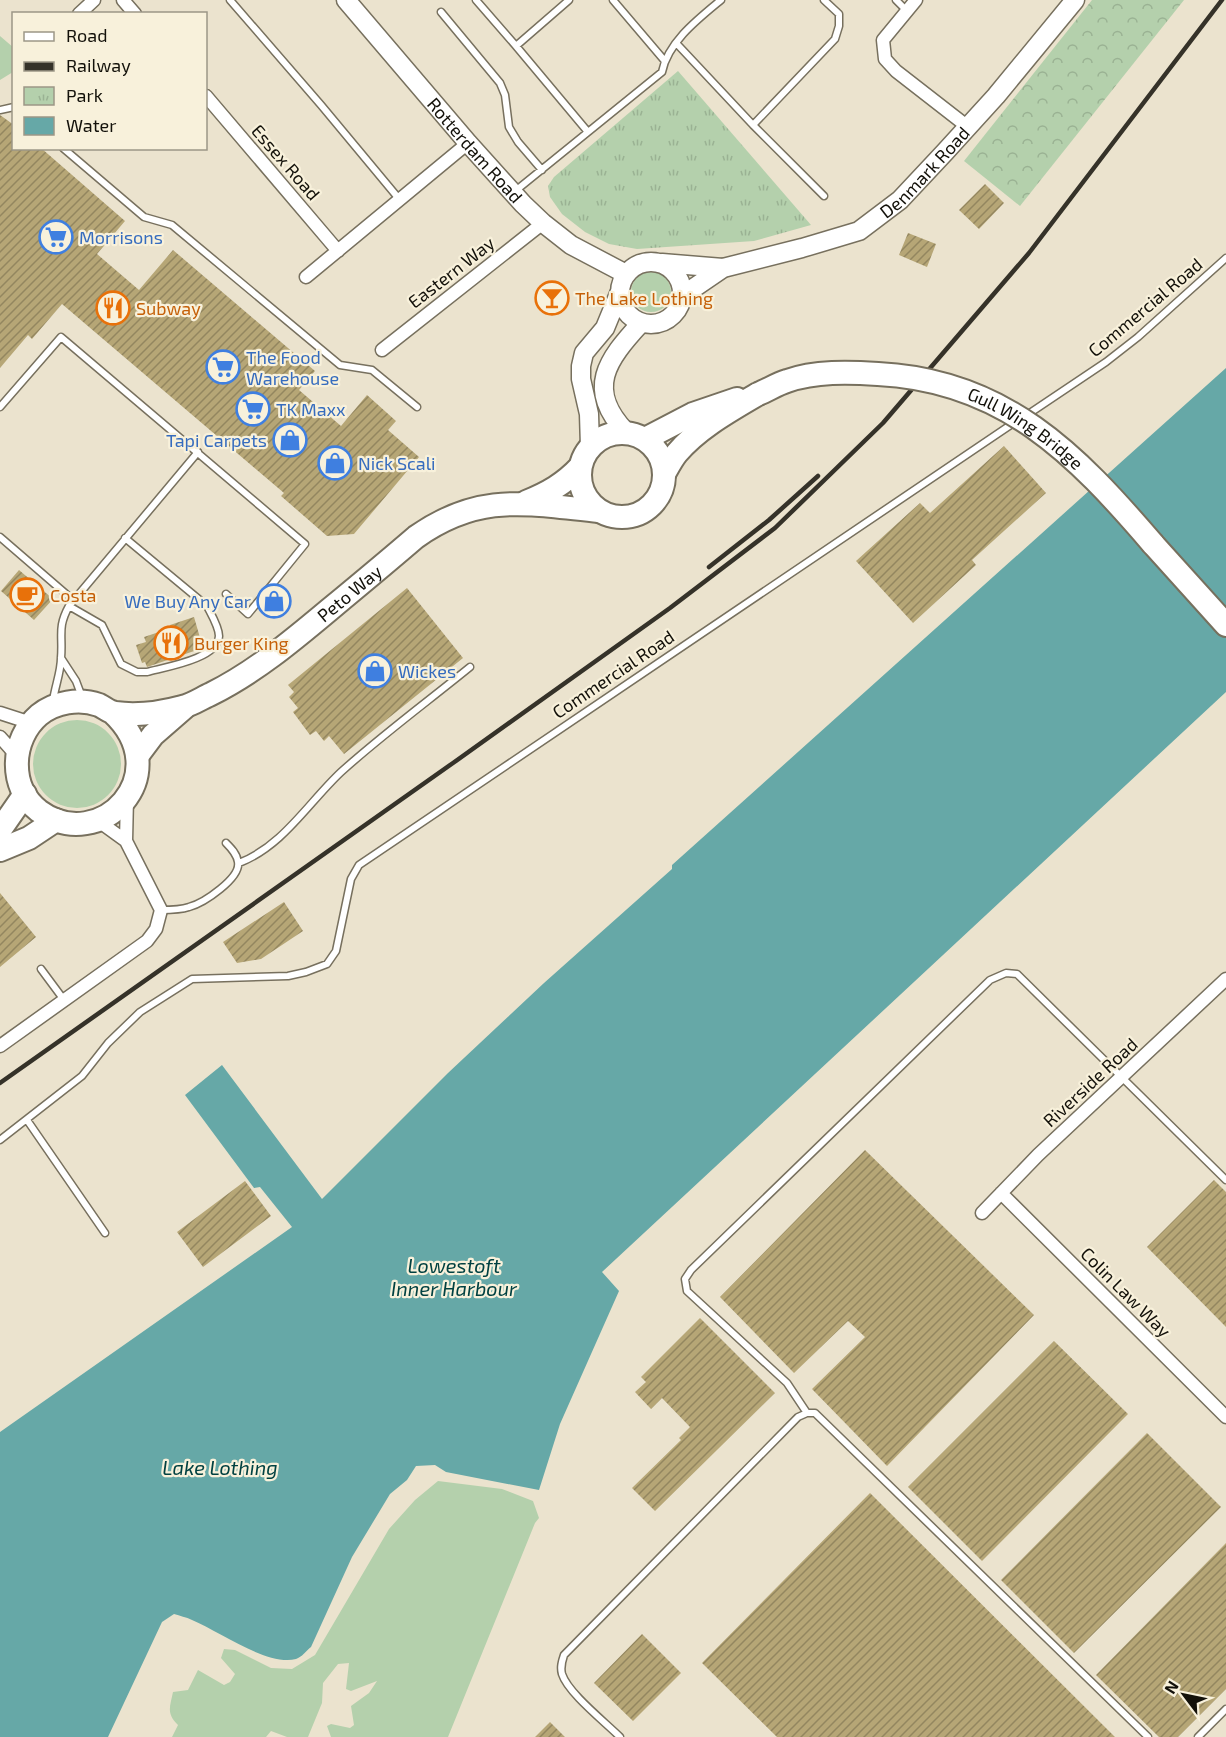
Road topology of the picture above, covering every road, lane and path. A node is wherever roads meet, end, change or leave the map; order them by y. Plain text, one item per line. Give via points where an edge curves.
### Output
1 (94, 0) edge
2 (123, 0) edge
3 (230, 0) edge
4 (346, 0) edge
5 (476, 0) edge
6 (569, 0) edge
7 (613, 0) edge
8 (721, 0) edge
9 (824, 0) edge
10 (896, 0) edge
11 (916, 0) edge
12 (1075, 0) edge
13 (907, 11) junction
14 (81, 12) edge
15 (133, 12) edge
16 (441, 12) dead end
17 (677, 44) junction
18 (516, 45) junction
19 (664, 60) junction
20 (207, 97) edge
21 (753, 125) junction
22 (968, 127) junction
23 (588, 132) junction
24 (468, 143) junction
25 (65, 150) edge
26 (542, 170) junction
27 (513, 193) junction
28 (824, 196) dead end
29 (400, 200) junction
30 (543, 223) junction
31 (338, 251) junction
32 (1226, 258) edge
33 (661, 263) junction
34 (723, 268) junction
35 (626, 274) junction
36 (306, 277) dead end
37 (619, 294) junction
38 (682, 296) junction
39 (641, 323) junction
40 (382, 350) dead end
41 (758, 394) junction
42 (0, 407) edge
43 (417, 407) dead end
44 (636, 436) junction
45 (198, 453) junction
46 (585, 457) junction
47 (664, 474) junction
48 (522, 504) junction
49 (599, 511) junction
50 (0, 537) edge
51 (125, 537) junction
52 (226, 594) dead end
53 (71, 603) junction
54 (1226, 625) edge
55 (62, 658) junction
56 (470, 667) dead end
57 (84, 702) junction
58 (52, 707) junction
59 (185, 707) junction
60 (112, 712) junction
61 (0, 713) edge
62 (31, 723) junction
63 (0, 737) edge
64 (16, 755) junction
65 (138, 755) junction
66 (25, 794) junction
67 (127, 797) junction
68 (56, 820) junction
69 (97, 820) junction
70 (0, 830) edge
71 (126, 841) junction
72 (226, 843) dead end
73 (0, 850) edge
74 (239, 863) junction
75 (162, 910) junction
76 (41, 969) dead end
77 (1226, 979) edge
78 (64, 1001) junction
79 (0, 1046) edge
80 (1121, 1077) junction
81 (27, 1120) junction
82 (0, 1140) edge
83 (1226, 1180) edge
84 (1001, 1193) junction
85 (982, 1213) dead end
86 (105, 1233) dead end
87 (807, 1413) junction
88 (1226, 1417) edge
89 (1226, 1709) edge
90 (620, 1737) edge
91 (1148, 1737) edge
92 (1198, 1737) edge

1 - 14 street
2 - 15 street
3 - 29 lane
4 - 24 street, Rotterdam Road
5 - 18 lane
6 - 18 lane
7 - 19 lane
8 - 17 lane via 691,25
9 - 21 lane via 839,14 836,39
10 - 13 lane
11 - 13 street
12 - 22 street, Denmark Road
13 - 22 street via 884,40 885,59
16 - 26 lane via 500,83 509,128
17 - 19 lane
17 - 21 lane
18 - 23 lane
19 - 23 lane via 662,72
20 - 31 street, Essex Road
21 - 28 lane
22 - 34 street, Denmark Road via 900,200 859,231
23 - 26 lane
24 - 27 street, Rotterdam Road
24 - 29 street
25 - 43 lane via 144,217 172,225 340,364 372,370
26 - 27 lane
27 - 30 street, Rotterdam Road
29 - 31 street
30 - 35 street, Rotterdam Road via 571,245
30 - 40 street, Eastern Way
31 - 36 street
32 - 81 lane, Commercial Road via 1106,362 359,865 348,888 336,951 327,964 288,976 192,979 140,1012 82,1076
33 - 34 street, Denmark Road
33 - 35 street via 642,263
33 - 38 street via 677,276
34 - 38 street, Denmark Road
35 - 37 street
37 - 39 street via 622,307
37 - 46 street via 605,328 584,353 581,366 589,414
38 - 39 street via 679,307 663,322
39 - 44 street via 608,366 604,385 604,399 613,419
41 - 44 highway via 725,401
41 - 47 highway via 692,439 676,454
41 - 54 highway, Gull Wing Bridge, bridge via 788,380 855,372 899,375 949,385 992,401 1030,423 1109,493
42 - 45 lane via 61,337
44 - 46 highway via 612,433 600,438
44 - 47 highway via 659,454
45 - 51 lane
45 - 52 lane via 305,544 248,614
46 - 48 highway, Peto Way via 568,479 552,491
46 - 49 highway via 579,479 583,492
47 - 49 highway via 657,498 642,511 624,517
48 - 49 highway, Peto Way
48 - 59 highway, Peto Way via 471,509 433,526 279,652 227,686
50 - 53 lane
51 - 53 lane
51 - 53 lane via 210,607 219,635 208,654 137,672 121,664 102,626
53 - 55 lane via 60,634
55 - 57 lane
55 - 58 lane
56 - 74 lane via 340,773 303,815 254,857
57 - 58 highway
57 - 60 highway
58 - 62 highway
59 - 60 highway, Peto Way via 142,715
59 - 65 highway, Peto Way via 153,735
60 - 65 highway via 129,731
61 - 62 street
62 - 64 highway
63 - 64 street
64 - 66 highway via 17,775
65 - 67 highway via 138,770
66 - 68 highway via 38,810
66 - 70 highway
67 - 69 highway via 114,811
67 - 71 street
68 - 69 highway via 76,824
68 - 73 highway via 29,838
69 - 71 street
71 - 75 street
72 - 74 lane
74 - 75 lane via 237,873 227,884 192,907
75 - 78 street via 147,941
76 - 78 lane
77 - 80 street, Riverside Road
78 - 79 street
80 - 83 lane
80 - 84 street, Riverside Road
80 - 87 lane via 1017,974 1006,973 990,980 691,1270 685,1279 687,1291 787,1383
81 - 82 lane, Commercial Road
81 - 86 lane
84 - 85 street, Riverside Road
84 - 88 street, Colin Law Way
87 - 90 lane via 798,1417 564,1655 562,1673 572,1690
87 - 91 lane via 815,1413
89 - 92 lane

